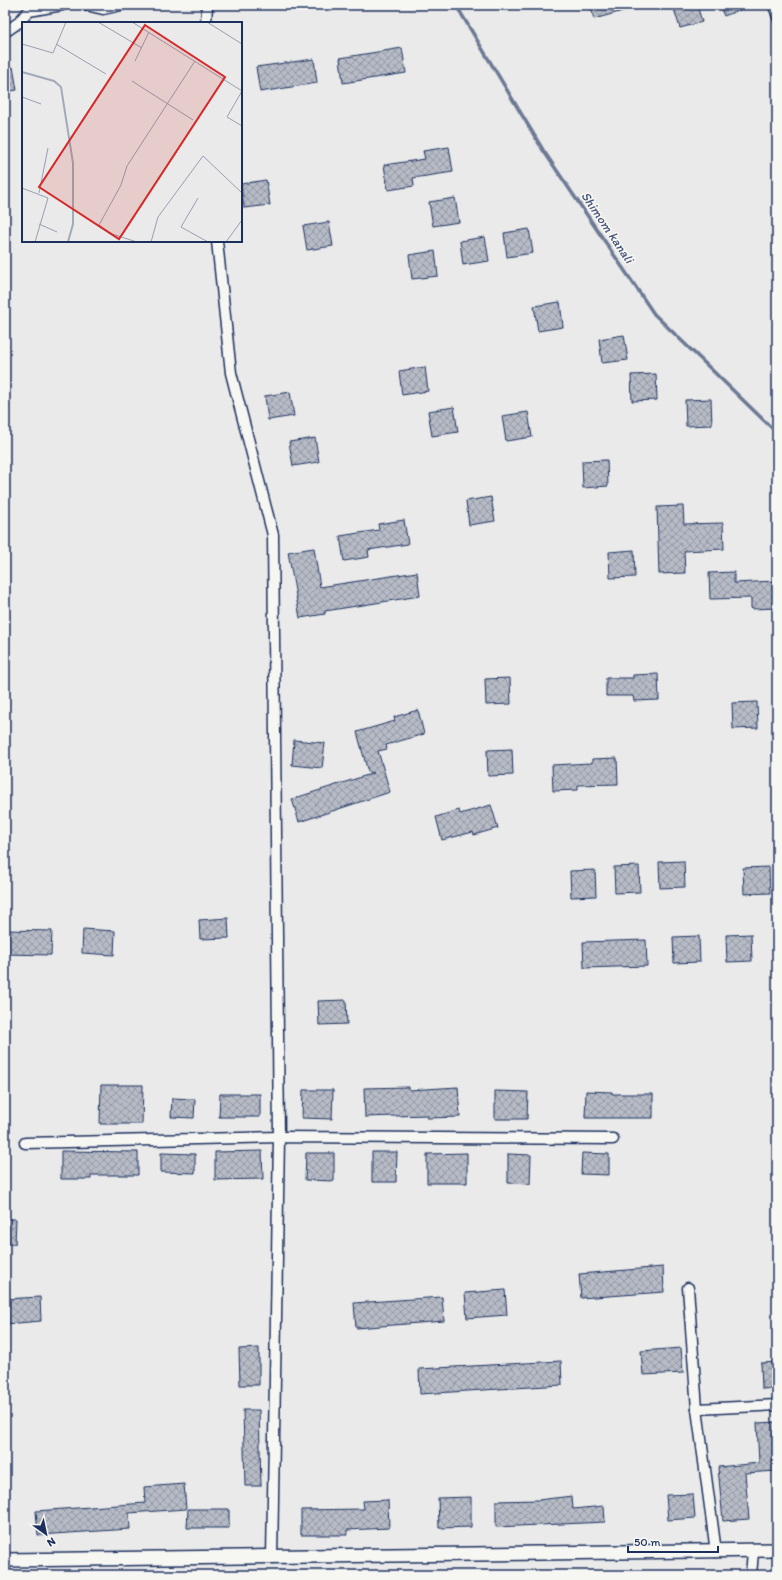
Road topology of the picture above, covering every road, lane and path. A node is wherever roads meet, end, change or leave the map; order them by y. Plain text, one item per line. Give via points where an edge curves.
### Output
1 (62, 5) edge
2 (86, 5) edge
3 (121, 5) edge
4 (208, 5) edge
5 (771, 5) edge
6 (777, 21) edge
7 (206, 22) edge
8 (5, 32) edge
9 (217, 242) edge
10 (279, 1137) junction
11 (613, 1139) dead end
12 (25, 1143) dead end
13 (688, 1288) dead end
14 (777, 1405) edge
15 (697, 1409) junction
16 (777, 1550) edge
17 (716, 1552) junction
18 (753, 1552) junction
19 (272, 1558) junction
20 (5, 1560) edge
21 (752, 1575) edge

1 - 8 street via 29,11
2 - 3 street via 104,9
4 - 7 street
5 - 6 lane
9 - 10 street via 231,373 274,535
10 - 11 street
10 - 12 street
10 - 19 street
13 - 15 street
14 - 15 street
15 - 17 street
16 - 18 street
17 - 18 street
17 - 19 street
18 - 21 street
19 - 20 street

